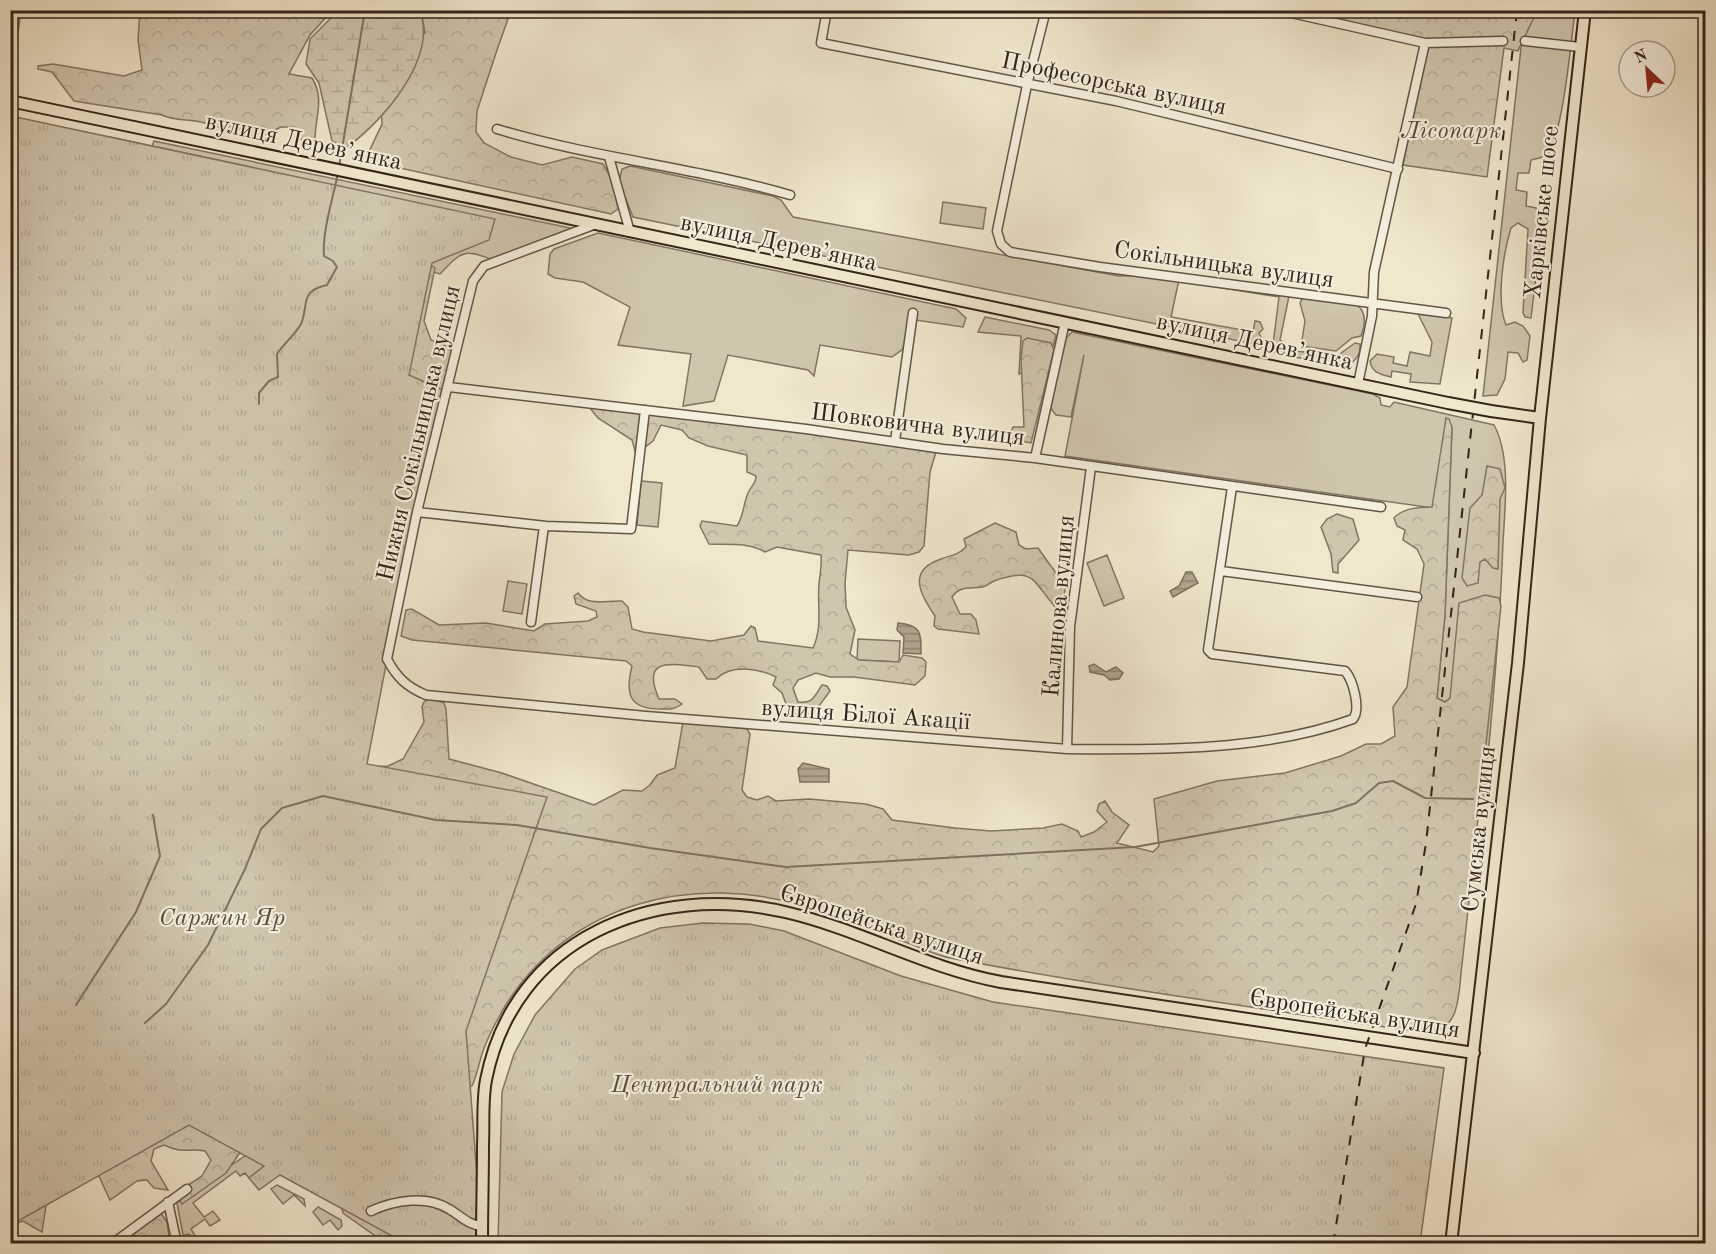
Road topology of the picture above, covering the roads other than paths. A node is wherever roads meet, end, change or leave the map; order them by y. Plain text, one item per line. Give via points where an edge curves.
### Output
1 (827, 10) edge
2 (1046, 10) edge
3 (1278, 10) edge
4 (1585, 10) edge
5 (1503, 41) dead end
6 (1525, 41) dead end
7 (1425, 43) junction
8 (1580, 47) junction
9 (1027, 85) junction
10 (10, 101) edge
11 (497, 129) dead end
12 (609, 157) junction
13 (1398, 169) junction
14 (790, 195) dead end
15 (596, 224) junction
16 (630, 232) junction
17 (1373, 304) junction
18 (913, 313) dead end
19 (1446, 313) dead end
20 (1065, 322) junction
21 (1358, 384) junction
22 (448, 387) junction
23 (645, 410) junction
24 (1540, 418) junction
25 (895, 441) junction
26 (1035, 458) junction
27 (1091, 467) junction
28 (1232, 487) junction
29 (1381, 507) dead end
30 (417, 512) junction
31 (544, 526) junction
32 (1221, 571) junction
33 (1417, 597) dead end
34 (531, 622) dead end
35 (387, 659) joint
36 (1067, 749) junction
37 (1474, 1053) junction
38 (187, 1190) dead end
39 (168, 1202) junction
40 (371, 1211) dead end
41 (482, 1226) junction
42 (112, 1244) edge
43 (177, 1244) edge
44 (482, 1244) edge
45 (1451, 1244) edge

1 - 9 street, Професорська вулиця via 821,43
2 - 9 street
3 - 7 street
4 - 8 main road, Харківське шосе
5 - 7 street
6 - 8 street
7 - 13 street
8 - 24 main road, Харківське шосе
9 - 13 street, Професорська вулиця via 1214,124
9 - 17 street, Сокільницька вулиця via 997,231 1001,244 1015,254
10 - 15 main road, вулиця Дерев’янка
11 - 12 street
12 - 14 street
12 - 16 street
13 - 17 street via 1374,272
15 - 16 main road, вулиця Дерев’янка
15 - 22 street, Нижня Сокільницька вулиця via 492,263 477,274
16 - 20 main road, вулиця Дерев’янка
17 - 19 street, Сокільницька вулиця
17 - 21 street
18 - 25 street
20 - 21 main road, вулиця Дерев’янка
20 - 26 street
21 - 24 main road, вулиця Дерев’янка, bridge
22 - 23 street, Шовковична вулиця
22 - 30 street, Нижня Сокільницька вулиця
23 - 25 street, Шовковична вулиця
23 - 31 street via 631,529
24 - 37 main road, Сумська вулиця via 1518,663
25 - 26 street, Шовковична вулиця
26 - 27 street, Шовковична вулиця
27 - 28 street, Шовковична вулиця
27 - 36 street, Калинова вулиця via 1070,627
28 - 29 street, Шовковична вулиця
28 - 32 street
30 - 31 street
30 - 35 street, Нижня Сокільницька вулиця
31 - 34 street
32 - 33 street
32 - 36 street, вулиця Білої Акації via 1208,647 1212,654 1345,671 1351,679 1355,717 1264,741 1136,750
35 - 36 street, вулиця Білої Акації via 395,675 409,688 448,699
37 - 41 main road, Європейська вулиця via 993,980 955,972 786,912 726,904 671,906 620,920 579,941 551,964 520,1000 500,1035 486,1082
37 - 45 main road, Сумська вулиця
38 - 39 street
39 - 42 street
39 - 43 street
40 - 41 street via 427,1200 450,1209 472,1225
41 - 44 main road, Європейська вулиця

